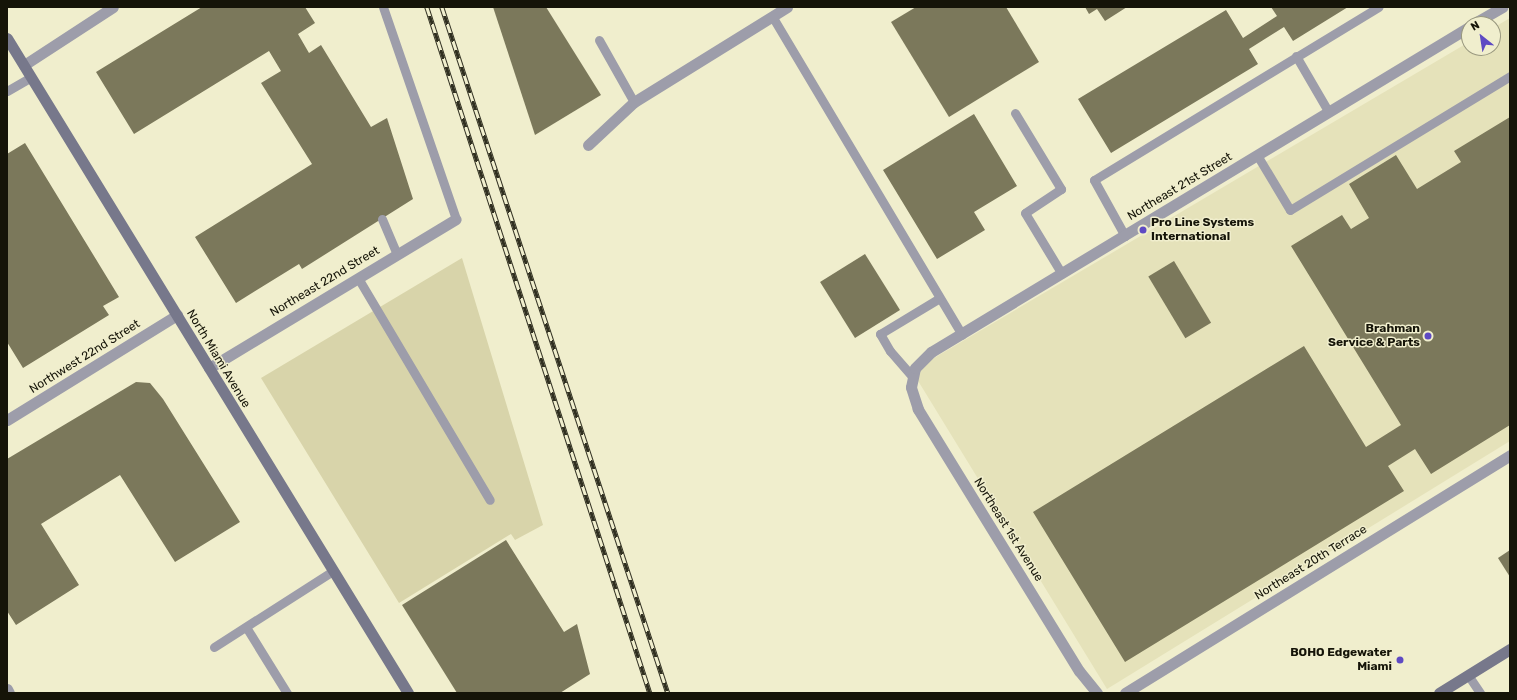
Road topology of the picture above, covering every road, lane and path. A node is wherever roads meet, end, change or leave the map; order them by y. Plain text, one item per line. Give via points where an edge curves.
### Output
1 (113, 7) edge
2 (384, 7) edge
3 (787, 7) edge
4 (1378, 7) edge
5 (1502, 7) edge
6 (772, 16) junction
7 (1487, 16) edge
8 (1461, 32) edge
9 (7, 38) edge
10 (599, 40) dead end
11 (1296, 56) junction
12 (24, 65) junction
13 (1510, 76) edge
14 (31, 77) junction
15 (7, 91) edge
16 (634, 102) junction
17 (1328, 111) junction
18 (1015, 113) dead end
19 (588, 145) dead end
20 (1256, 155) junction
21 (382, 219) dead end
22 (456, 219) joint
23 (1125, 236) junction
24 (397, 255) junction
25 (1062, 274) junction
26 (358, 278) junction
27 (938, 299) junction
28 (177, 315) junction
29 (962, 335) junction
30 (209, 368) junction
31 (911, 375) junction
32 (7, 420) edge
33 (1510, 455) edge
34 (490, 500) dead end
35 (333, 571) junction
36 (246, 627) junction
37 (214, 647) dead end
38 (1510, 649) edge
39 (1468, 675) junction
40 (7, 689) edge
41 (9, 693) edge
42 (287, 693) edge
43 (408, 693) edge
44 (1097, 693) edge
45 (1125, 693) edge
46 (1439, 693) edge
47 (1480, 693) edge

1 - 12 street
2 - 22 lane
3 - 6 street
4 - 11 lane
5 - 7 street
6 - 16 street
6 - 27 lane
8 - 17 street, Northeast 21st Street
9 - 12 main road, North Miami Avenue
10 - 16 lane
11 - 17 lane
11 - 23 lane via 1094,180
12 - 14 main road, North Miami Avenue
13 - 20 lane via 1290,210
14 - 15 lane
14 - 28 main road, North Miami Avenue
16 - 19 street
17 - 20 street, Northeast 21st Street
18 - 25 lane via 1062,189 1025,213
20 - 23 street, Northeast 21st Street
21 - 24 lane
22 - 24 street, Northeast 22nd Street
23 - 25 street, Northeast 21st Street
24 - 26 street, Northeast 22nd Street
25 - 29 street, Northeast 21st Street
26 - 30 street, Northeast 22nd Street
26 - 34 lane
27 - 29 lane
27 - 31 lane via 880,334 890,351
28 - 30 main road, North Miami Avenue
28 - 32 street, Northwest 22nd Street
29 - 31 street, Northeast 21st Street via 931,352
30 - 35 main road, North Miami Avenue
31 - 44 street, Northeast 1st Avenue via 911,387 918,409 1079,671
33 - 45 street, Northeast 20th Terrace
35 - 36 lane
35 - 43 main road, North Miami Avenue
36 - 37 lane
36 - 42 lane
38 - 39 main road
39 - 46 main road
39 - 47 lane
40 - 41 street

